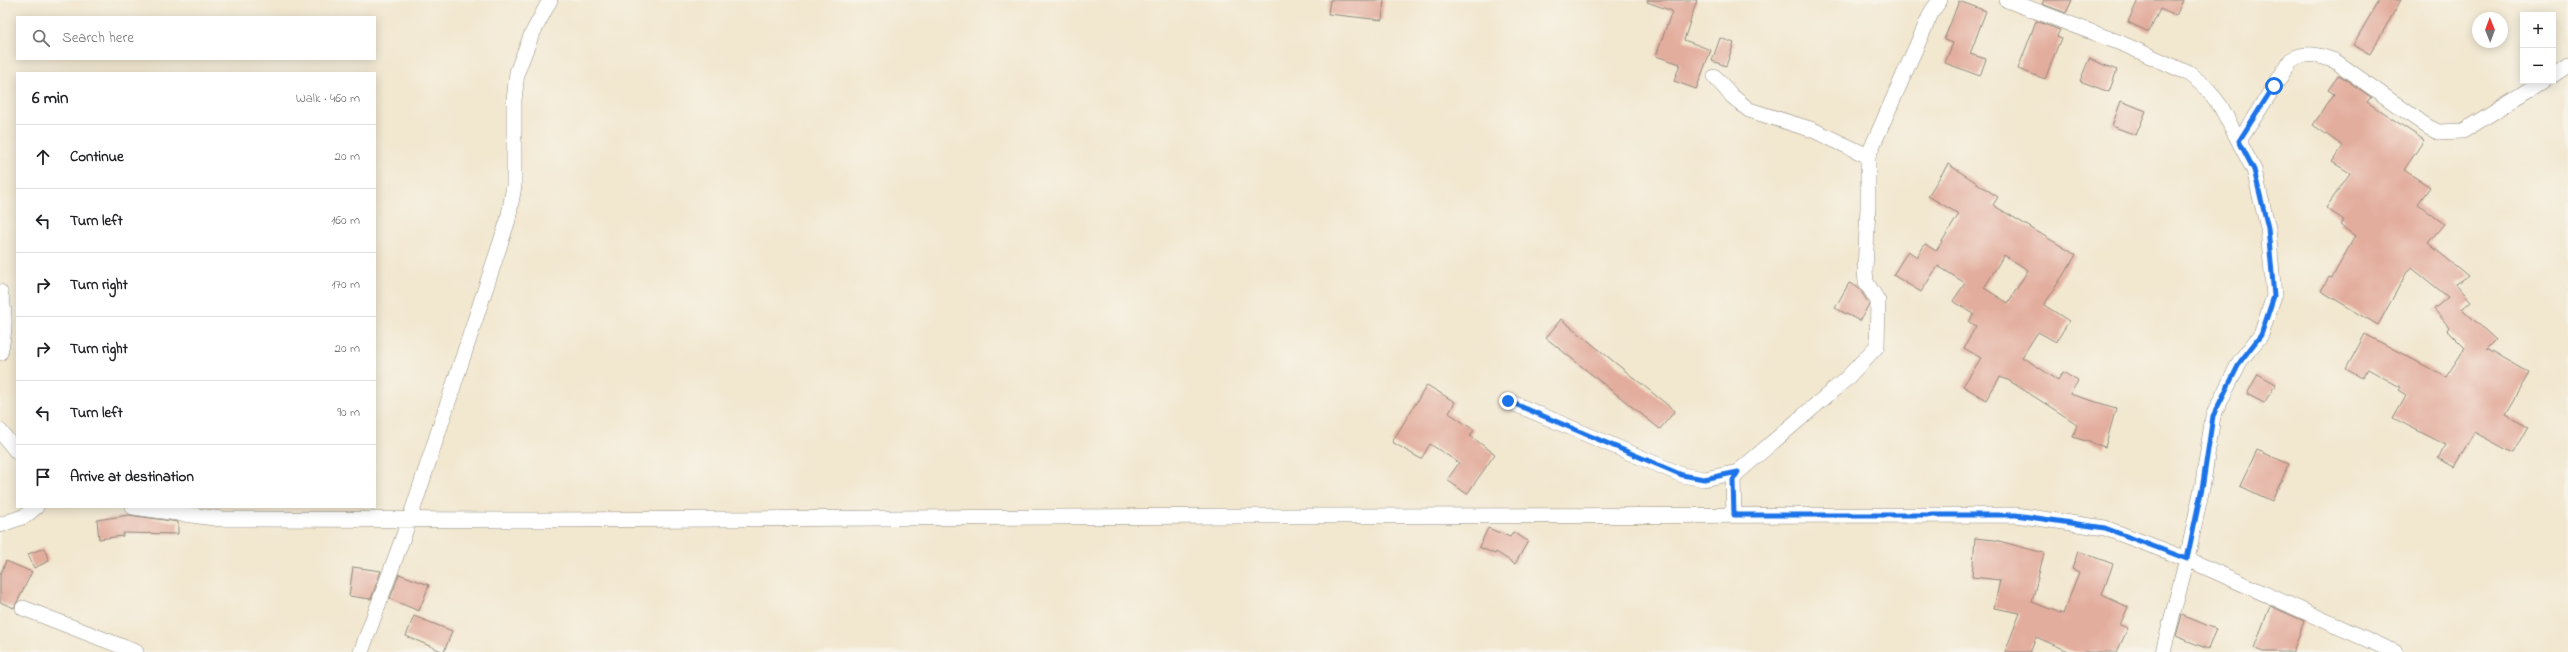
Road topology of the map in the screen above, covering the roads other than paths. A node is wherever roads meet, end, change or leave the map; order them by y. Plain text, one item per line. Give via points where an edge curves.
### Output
1 (550, 0) edge
2 (1940, 0) edge
3 (2007, 0) edge
4 (2568, 65) edge
5 (2556, 73) edge
6 (1715, 77) dead end
7 (2538, 84) edge
8 (2239, 141) junction
9 (1868, 156) junction
10 (0, 292) edge
11 (0, 353) edge
12 (1508, 401) dead end
13 (0, 431) edge
14 (16, 451) edge
15 (1738, 472) junction
16 (35, 508) edge
17 (140, 508) edge
18 (1734, 515) junction
19 (410, 518) junction
20 (0, 525) edge
21 (2187, 559) junction
22 (23, 608) dead end
23 (136, 652) edge
24 (361, 652) edge
25 (2163, 652) edge
26 (2395, 652) edge

1 - 19 street via 531,36 517,72 514,101 514,186 508,220
2 - 9 street via 1932,11
3 - 8 street via 2123,44 2188,73 2207,88 2221,107
4 - 5 street
6 - 9 street via 1732,96 1750,110 1812,130
7 - 8 street via 2463,131 2438,132 2335,62 2321,56 2299,55 2291,60
8 - 21 street via 2254,170 2268,228 2274,296 2261,335 2240,362 2213,416 2203,483
9 - 15 street via 1865,271 1866,282 1878,301 1877,346 1846,379
10 - 11 street via 4,335
12 - 15 street via 1682,475 1704,479
13 - 14 street
15 - 18 street via 1733,480
16 - 20 street via 25,516
17 - 19 street via 222,519
18 - 19 street via 550,520
18 - 21 street via 2016,515 2105,528
19 - 24 street
21 - 25 street
21 - 26 street
22 - 23 street

